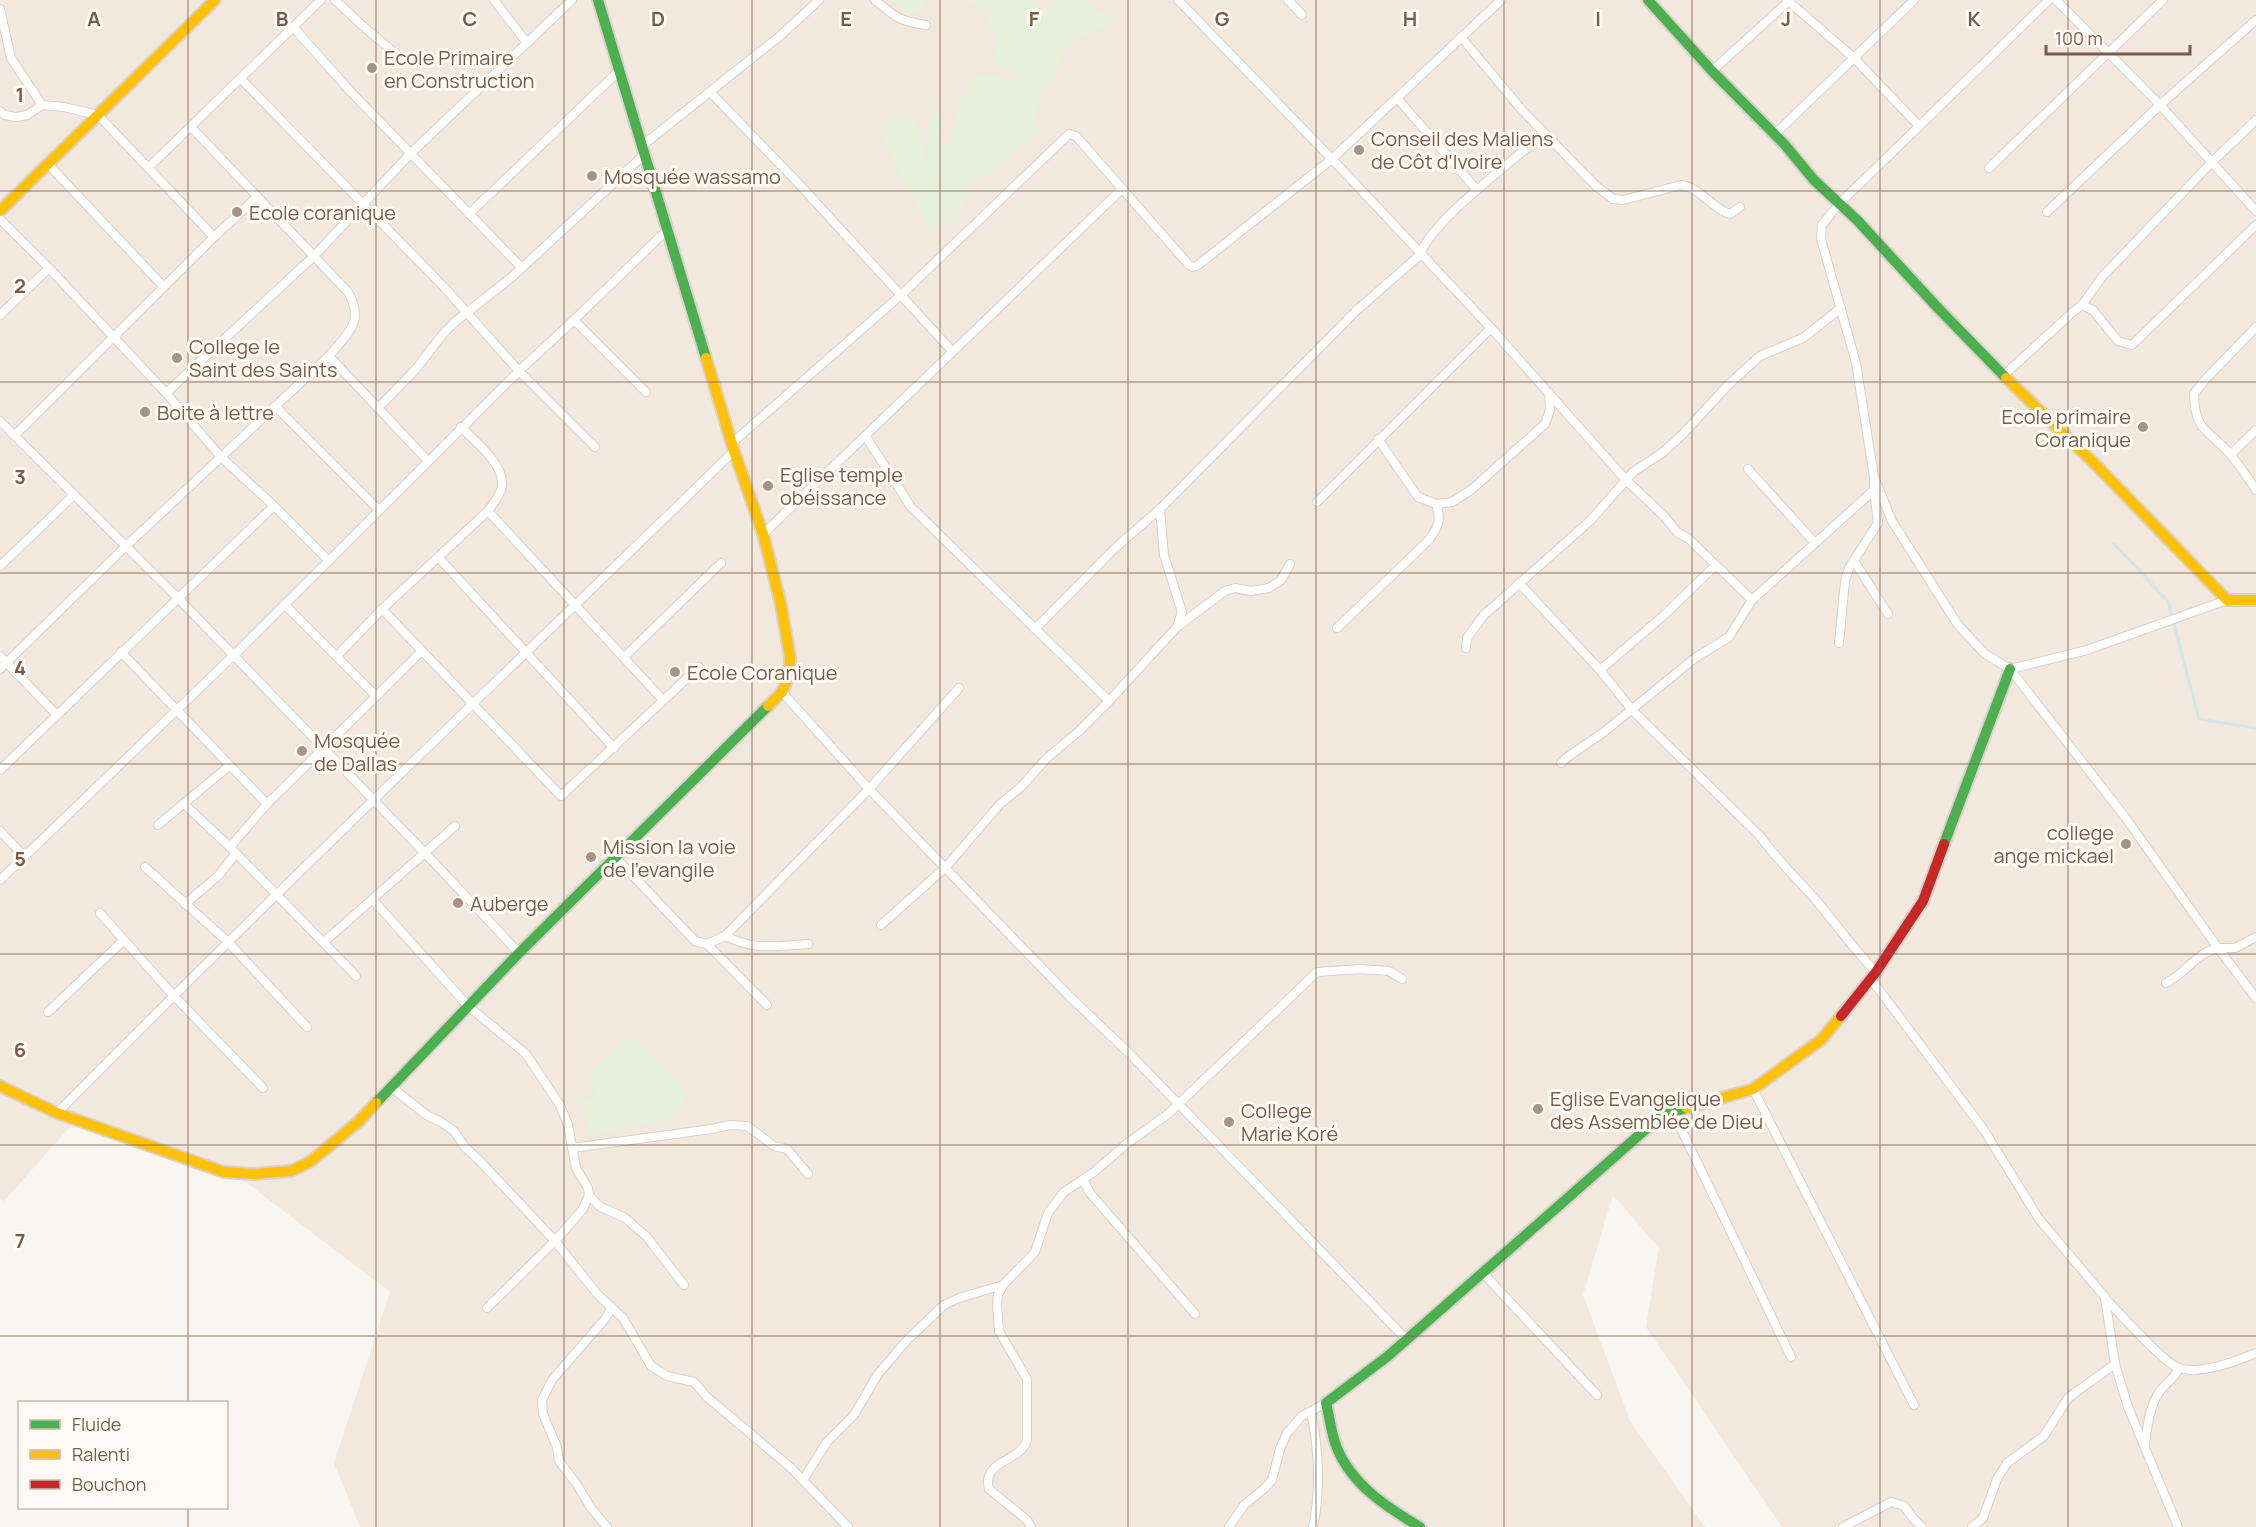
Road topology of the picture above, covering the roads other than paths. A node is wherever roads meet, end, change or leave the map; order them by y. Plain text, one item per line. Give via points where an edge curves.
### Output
1 (215, 0) edge
2 (321, 0) edge
3 (335, 0) edge
4 (495, 0) edge
5 (572, 0) edge
6 (598, 0) edge
7 (819, 0) edge
8 (875, 0) edge
9 (1178, 0) edge
10 (1288, 0) edge
11 (1501, 0) edge
12 (1648, 0) edge
13 (1789, 0) edge
14 (1914, 0) edge
15 (2049, 0) edge
16 (2056, 0) edge
17 (2163, 0) edge
18 (0, 9) edge
19 (1302, 15) dead end
20 (2256, 21) edge
21 (926, 25) dead end
22 (293, 27) junction
23 (1461, 37) junction
24 (527, 43) junction
25 (2107, 53) junction
26 (396, 54) dead end
27 (1854, 58) junction
28 (620, 70) junction
29 (1712, 71) junction
30 (241, 79) junction
31 (711, 93) junction
32 (1397, 98) junction
33 (42, 105) junction
34 (2160, 105) junction
35 (0, 111) edge
36 (98, 115) junction
37 (2256, 120) edge
38 (1918, 125) junction
39 (192, 128) junction
40 (1545, 133) junction
41 (1775, 134) junction
42 (644, 150) junction
43 (412, 152) junction
44 (1332, 159) junction
45 (2211, 163) junction
46 (48, 164) junction
47 (148, 168) junction
48 (1989, 168) dead end
49 (1122, 189) junction
50 (1478, 190) junction
51 (257, 197) junction
52 (362, 204) junction
53 (1839, 204) junction
54 (1740, 207) dead end
55 (0, 211) edge
56 (2256, 211) edge
57 (2048, 212) dead end
58 (469, 214) junction
59 (0, 219) edge
60 (2256, 225) edge
61 (666, 231) junction
62 (214, 237) junction
63 (1420, 255) junction
64 (314, 256) junction
65 (49, 268) junction
66 (522, 268) junction
67 (163, 286) junction
68 (901, 295) junction
69 (2082, 305) junction
70 (1840, 308) junction
71 (468, 313) junction
72 (0, 315) edge
73 (574, 320) junction
74 (2256, 327) edge
75 (1491, 328) junction
76 (113, 336) junction
77 (952, 351) junction
78 (329, 356) junction
79 (519, 370) junction
80 (2004, 375) junction
81 (646, 392) dead end
82 (1549, 392) junction
83 (166, 393) junction
84 (275, 406) junction
85 (378, 408) junction
86 (0, 421) edge
87 (461, 427) junction
88 (2256, 430) edge
89 (15, 435) junction
90 (866, 437) junction
91 (1378, 439) junction
92 (595, 447) dead end
93 (733, 447) junction
94 (2231, 454) junction
95 (221, 457) junction
96 (428, 461) junction
97 (1748, 469) dead end
98 (1874, 477) junction
99 (1625, 479) junction
100 (1874, 490) junction
101 (2256, 490) edge
102 (74, 495) junction
103 (1317, 502) dead end
104 (1436, 504) junction
105 (274, 506) junction
106 (1160, 509) junction
107 (379, 510) junction
108 (488, 511) junction
109 (763, 534) junction
110 (1815, 543) junction
111 (125, 546) junction
112 (438, 557) junction
113 (329, 561) junction
114 (1854, 561) junction
115 (722, 563) dead end
116 (1290, 564) dead end
117 (1716, 565) junction
118 (0, 566) edge
119 (1518, 583) junction
120 (179, 599) junction
121 (1752, 600) junction
122 (2227, 600) junction
123 (2256, 600) edge
124 (285, 604) junction
125 (576, 604) junction
126 (382, 609) junction
127 (1888, 614) dead end
128 (1177, 627) junction
129 (1337, 628) dead end
130 (1035, 629) junction
131 (1839, 643) dead end
132 (1466, 648) dead end
133 (422, 651) junction
134 (121, 652) junction
135 (526, 653) junction
136 (0, 656) edge
137 (233, 656) junction
138 (337, 656) junction
139 (624, 657) junction
140 (7, 662) junction
141 (699, 667) dead end
142 (0, 669) edge
143 (2010, 669) junction
144 (1600, 670) junction
145 (960, 688) dead end
146 (782, 692) junction
147 (376, 696) junction
148 (663, 700) junction
149 (1109, 701) junction
150 (472, 704) junction
151 (176, 709) junction
152 (1632, 710) junction
153 (57, 715) junction
154 (614, 748) junction
155 (323, 749) junction
156 (1561, 763) dead end
157 (229, 766) junction
158 (0, 770) edge
159 (869, 789) junction
160 (372, 799) junction
161 (184, 804) junction
162 (267, 804) junction
163 (158, 825) dead end
164 (455, 826) dead end
165 (0, 831) edge
166 (233, 850) junction
167 (425, 853) junction
168 (24, 856) junction
169 (616, 858) junction
170 (145, 867) dead end
171 (946, 867) junction
172 (0, 880) edge
173 (276, 894) junction
174 (373, 900) junction
175 (185, 904) junction
176 (100, 914) dead end
177 (881, 925) dead end
178 (724, 936) junction
179 (2256, 937) edge
180 (124, 940) junction
181 (228, 942) junction
182 (324, 942) junction
183 (707, 944) junction
184 (808, 944) dead end
185 (2218, 948) junction
186 (519, 953) junction
187 (356, 976) dead end
188 (1874, 976) junction
189 (1402, 979) dead end
190 (2166, 983) dead end
191 (173, 995) junction
192 (2256, 998) edge
193 (767, 1005) dead end
194 (468, 1006) junction
195 (48, 1012) dead end
196 (307, 1027) dead end
197 (0, 1086) edge
198 (392, 1087) junction
199 (263, 1088) dead end
200 (1754, 1089) junction
201 (1178, 1105) junction
202 (1673, 1112) junction
203 (57, 1113) junction
204 (572, 1148) junction
205 (808, 1174) dead end
206 (1083, 1180) junction
207 (589, 1196) junction
208 (555, 1241) junction
209 (1482, 1272) junction
210 (684, 1285) dead end
211 (1003, 1285) junction
212 (2104, 1297) junction
213 (612, 1307) junction
214 (487, 1308) dead end
215 (1195, 1314) dead end
216 (1406, 1339) junction
217 (2256, 1353) edge
218 (1791, 1358) dead end
219 (2115, 1364) junction
220 (2179, 1368) junction
221 (1597, 1395) dead end
222 (1326, 1403) junction
223 (1914, 1405) dead end
224 (1311, 1412) junction
225 (2145, 1447) junction
226 (802, 1480) junction
227 (607, 1527) edge
228 (848, 1527) edge
229 (1031, 1527) edge
230 (1229, 1527) edge
231 (1313, 1527) edge
232 (1420, 1527) edge
233 (1843, 1527) edge
234 (1922, 1527) edge
235 (1972, 1527) edge
236 (2178, 1527) edge

1 - 36 street
2 - 22 street
3 - 26 street
4 - 24 street
5 - 24 street
6 - 28 street
7 - 31 street
8 - 21 street via 905,22
9 - 44 street
10 - 19 street
11 - 23 street
12 - 29 street
13 - 27 street
13 - 29 street
14 - 27 street
15 - 38 street
16 - 25 street
17 - 25 street
18 - 33 street via 11,58
20 - 34 street
22 - 30 street
22 - 43 street
23 - 32 street
23 - 40 street
24 - 43 street
25 - 34 street
25 - 48 street
27 - 38 street
27 - 41 street
28 - 42 street
28 - 58 street
29 - 41 street
30 - 39 street
30 - 52 street
31 - 42 street
31 - 68 street
32 - 44 street
32 - 50 street
33 - 35 street via 16,117
33 - 36 street
34 - 45 street
34 - 57 street
36 - 46 street
36 - 47 street
37 - 45 street
38 - 53 street
39 - 47 street
39 - 51 street
40 - 50 street
40 - 54 street via 1613,199 1623,200 1680,185 1690,186 1721,211 1730,214
41 - 53 street
42 - 61 street
42 - 66 street
43 - 52 street
43 - 58 street
44 - 49 street via 1193,267
44 - 63 street
45 - 56 street
45 - 69 street via 2102,278
46 - 55 street
46 - 67 street
47 - 62 street
49 - 68 street via 1076,136 1069,134
49 - 77 street
50 - 63 street via 1431,234
51 - 62 street
51 - 64 street
52 - 64 street
52 - 71 street
53 - 70 street via 1822,225 1821,238
53 - 80 street
58 - 66 street
59 - 65 street
60 - 69 street via 2132,345 2118,341 2093,310
61 - 73 street
61 - 93 street
62 - 67 street
63 - 75 street
63 - 106 street via 1357,310
64 - 78 street via 355,304 356,316 350,330
64 - 83 street
65 - 72 street
65 - 76 street
66 - 71 street
67 - 76 street
68 - 77 street
68 - 93 street
69 - 80 street
70 - 98 street via 1856,363
70 - 99 street via 1803,338 1760,356 1662,453
71 - 79 street
71 - 85 street via 443,334
73 - 79 street
73 - 81 street
74 - 94 street via 2194,394 2202,429
75 - 82 street
75 - 91 street
76 - 83 street
76 - 89 street
77 - 90 street
78 - 84 street
78 - 85 street
79 - 87 street
79 - 92 street
80 - 122 street
82 - 99 street
82 - 104 street via 1550,410 1545,424 1532,438 1471,490 1452,502
83 - 95 street
84 - 95 street
84 - 107 street
85 - 96 street
86 - 89 street
87 - 96 street
87 - 108 street via 500,474 502,486
88 - 94 street
89 - 102 street
90 - 109 street
90 - 130 street via 911,507
91 - 103 street
91 - 104 street via 1418,497
93 - 109 street
93 - 125 street
94 - 101 street
95 - 105 street
95 - 111 street
96 - 107 street
97 - 110 street
98 - 100 street
98 - 143 street via 1892,521 1958,625 1985,654
99 - 117 street
99 - 119 street via 1591,520
100 - 110 street
100 - 114 street via 1878,523
102 - 111 street
102 - 118 street
104 - 129 street via 1441,517 1429,540
105 - 113 street
105 - 120 street
106 - 128 street via 1164,555 1182,612
106 - 130 street via 1114,549
107 - 113 street
108 - 112 street
108 - 125 street
109 - 146 street via 790,657 789,676
110 - 121 street
111 - 120 street
111 - 140 street
112 - 126 street
112 - 135 street
113 - 124 street
114 - 127 street
114 - 131 street via 1845,581
115 - 139 street
116 - 128 street via 1281,580 1269,588 1225,591
117 - 121 street
117 - 144 street
119 - 132 street via 1484,615 1467,638
119 - 144 street
120 - 134 street
120 - 137 street
121 - 152 street via 1729,637 1695,658
122 - 123 street
122 - 143 street via 2087,650
124 - 137 street
124 - 138 street
125 - 135 street
125 - 139 street
126 - 133 street
126 - 138 street
128 - 149 street
130 - 149 street
133 - 147 street
133 - 150 street
134 - 151 street
134 - 153 street
135 - 150 street
135 - 154 street
136 - 140 street
137 - 151 street
137 - 155 street
138 - 147 street
139 - 148 street
140 - 142 street
140 - 153 street
141 - 148 street
143 - 185 street via 2125,817
143 - 188 street via 1923,901
144 - 152 street
145 - 159 street
146 - 159 street
146 - 169 street
147 - 155 street
148 - 154 street
149 - 171 street via 999,804
150 - 154 street via 561,796
150 - 160 street
151 - 157 street
151 - 168 street
152 - 156 street
152 - 188 street via 1759,835
153 - 158 street
155 - 160 street
155 - 162 street
157 - 161 street
157 - 162 street
159 - 171 street
159 - 178 street
160 - 167 street
160 - 173 street
161 - 163 street
161 - 166 street
162 - 166 street
164 - 167 street
165 - 168 street
166 - 173 street
166 - 175 street via 219,875
167 - 174 street
167 - 186 street
168 - 172 street
169 - 183 street via 695,941
169 - 186 street
170 - 175 street
171 - 177 street
171 - 201 street
173 - 181 street
173 - 182 street
174 - 182 street
174 - 194 street
175 - 181 street
176 - 180 street
178 - 183 street
178 - 184 street via 756,947
179 - 185 street via 2235,948
180 - 191 street
180 - 195 street
181 - 191 street
181 - 196 street
182 - 187 street
183 - 193 street
185 - 190 street
185 - 192 street
186 - 194 street
188 - 200 street via 1821,1040
188 - 212 street via 1984,1130 2039,1219
189 - 201 street via 1389,971 1317,972
191 - 199 street
191 - 203 street
194 - 198 street
194 - 204 street via 526,1054 540,1073 565,1117
197 - 203 street
198 - 203 street via 310,1162 291,1171 254,1174 224,1172
198 - 208 street via 454,1131
200 - 202 street
200 - 223 street
201 - 206 street
201 - 216 street
202 - 209 street via 1662,1115
202 - 218 street
204 - 205 street via 730,1125 747,1126 774,1146 787,1149
204 - 207 street
206 - 211 street via 1055,1201 1035,1252
206 - 215 street
207 - 208 street via 583,1209
207 - 210 street via 646,1236
208 - 213 street
208 - 214 street
209 - 216 street
209 - 221 street
211 - 226 street via 944,1305 908,1339 878,1374 855,1415 827,1442
211 - 229 street via 997,1306 999,1331 1028,1379 1027,1439 1024,1448 993,1469 988,1483 989,1489
212 - 219 street
212 - 220 street
213 - 226 street via 623,1318 651,1366 667,1376 698,1384
213 - 227 street via 552,1380 542,1400 559,1461
216 - 222 street
217 - 220 street via 2224,1365
219 - 225 street
219 - 235 street via 2068,1398 2044,1436 2007,1464 1997,1479 1983,1518
220 - 225 street via 2158,1394 2151,1410
222 - 224 street
222 - 232 street via 1344,1463 1381,1502
224 - 230 street via 1287,1433 1272,1480 1244,1505
224 - 231 street via 1317,1439 1319,1486
225 - 236 street
226 - 228 street
233 - 234 street via 1891,1502 1904,1506

